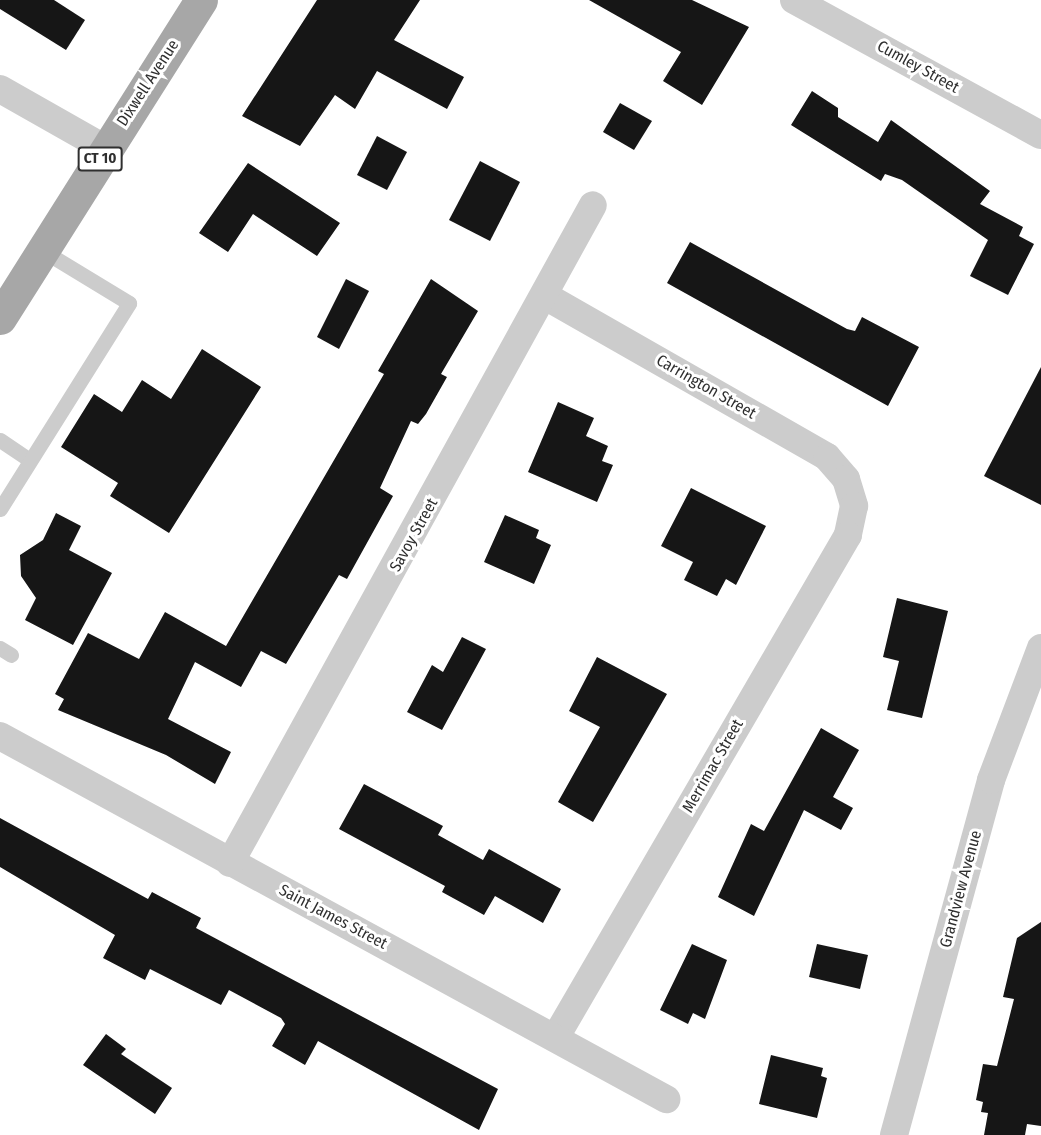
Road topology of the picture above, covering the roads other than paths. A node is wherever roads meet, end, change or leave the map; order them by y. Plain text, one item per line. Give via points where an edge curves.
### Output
1 (201, 0) edge
2 (794, 0) edge
3 (0, 89) edge
4 (1041, 135) edge
5 (106, 149) junction
6 (593, 205) dead end
7 (42, 250) junction
8 (547, 297) junction
9 (0, 318) edge
10 (0, 440) edge
11 (30, 460) junction
12 (851, 491) joint
13 (0, 509) edge
14 (1041, 648) edge
15 (0, 736) edge
16 (230, 863) junction
17 (557, 1035) junction
18 (666, 1099) dead end
19 (894, 1135) edge

1 - 5 main road, Dixwell Avenue / CT 10
2 - 4 street, Cumley Street
3 - 5 street
5 - 7 main road, Dixwell Avenue / CT 10
6 - 8 street, Savoy Street
7 - 9 main road, Dixwell Avenue / CT 10
7 - 11 lane via 129,303
8 - 12 street, Carrington Street via 827,457
8 - 16 street, Savoy Street
10 - 11 lane
11 - 13 lane
12 - 17 street, Merrimac Street via 848,535
14 - 19 street, Grandview Avenue via 991,780
15 - 16 street, Saint James Street
16 - 17 street, Saint James Street
17 - 18 street, Saint James Street

